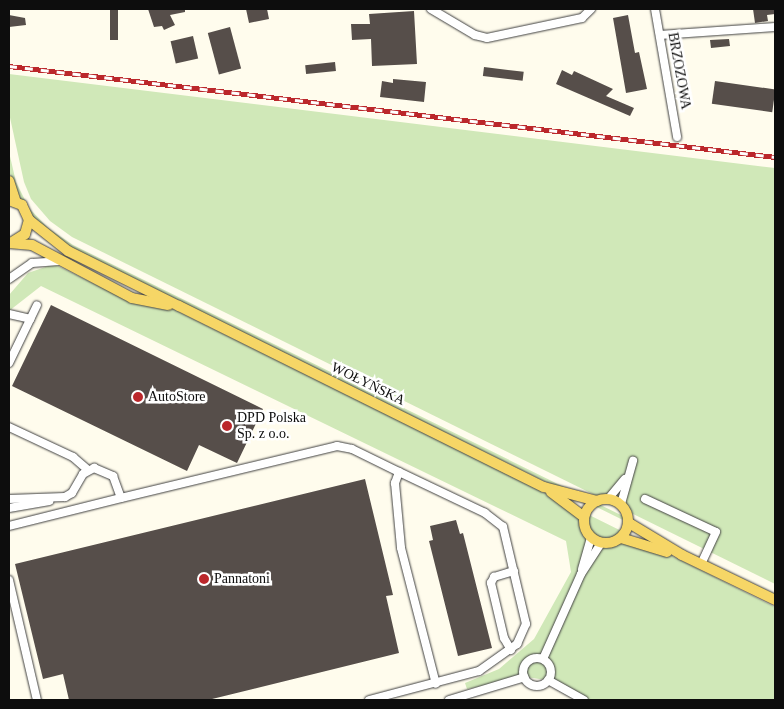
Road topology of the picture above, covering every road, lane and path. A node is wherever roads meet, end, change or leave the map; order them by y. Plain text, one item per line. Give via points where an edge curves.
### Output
1 (431, 9) edge
2 (591, 9) edge
3 (655, 9) edge
4 (775, 27) edge
5 (660, 35) junction
6 (677, 137) dead end
7 (9, 181) edge
8 (13, 201) edge
9 (29, 220) junction
10 (9, 243) edge
11 (59, 261) junction
12 (9, 279) edge
13 (37, 305) dead end
14 (179, 306) junction
15 (9, 314) edge
16 (30, 319) junction
17 (9, 363) edge
18 (9, 427) edge
19 (634, 461) dead end
20 (88, 470) junction
21 (399, 472) junction
22 (626, 477) junction
23 (544, 486) junction
24 (121, 498) junction
25 (645, 498) dead end
26 (9, 499) edge
27 (608, 499) junction
28 (51, 500) junction
29 (597, 501) junction
30 (621, 504) junction
31 (9, 508) edge
32 (584, 517) junction
33 (628, 523) junction
34 (9, 526) edge
35 (591, 537) junction
36 (622, 538) junction
37 (601, 543) junction
38 (682, 555) junction
39 (701, 564) junction
40 (514, 571) junction
41 (581, 574) junction
42 (9, 580) edge
43 (775, 600) edge
44 (510, 650) junction
45 (542, 659) junction
46 (525, 677) junction
47 (548, 680) junction
48 (436, 684) junction
49 (37, 700) edge
50 (369, 700) edge
51 (449, 700) edge
52 (584, 700) edge

1 - 2 street via 487,38 582,18
3 - 5 street, BRZOZOWA
4 - 5 street
5 - 6 street, BRZOZOWA
7 - 8 main road
8 - 9 main road, WOŁYŃSKA
9 - 10 main road via 24,234
9 - 14 main road, WOŁYŃSKA via 68,251
10 - 11 main road, WOŁYŃSKA via 32,245
11 - 12 street via 32,263
11 - 14 main road, WOŁYŃSKA via 132,298
13 - 16 street
14 - 23 main road, WOŁYŃSKA
15 - 16 street
16 - 17 street
18 - 20 street via 73,457
19 - 22 street
20 - 24 street via 99,469 113,476
20 - 28 street via 72,494
21 - 24 street via 352,449 337,446
21 - 40 street via 498,521 503,527
21 - 48 street via 395,483 401,548
22 - 27 street
22 - 30 street
23 - 29 main road, WOŁYŃSKA
23 - 32 main road, WOŁYŃSKA
24 - 34 street
25 - 39 street via 716,532
26 - 28 street
27 - 29 main road
27 - 30 main road
28 - 31 street via 41,505
29 - 32 main road
30 - 33 main road
32 - 35 main road
33 - 36 main road
33 - 38 main road
35 - 37 main road
35 - 41 street
36 - 37 main road
36 - 38 main road
37 - 41 street
38 - 39 main road
39 - 43 main road
40 - 44 street via 526,624
40 - 44 street via 494,577 491,583
41 - 45 street
42 - 49 street
44 - 48 street via 479,671
45 - 46 street via 528,662
45 - 47 street via 550,668
46 - 47 street via 537,686
46 - 51 street
47 - 52 street
48 - 50 street

